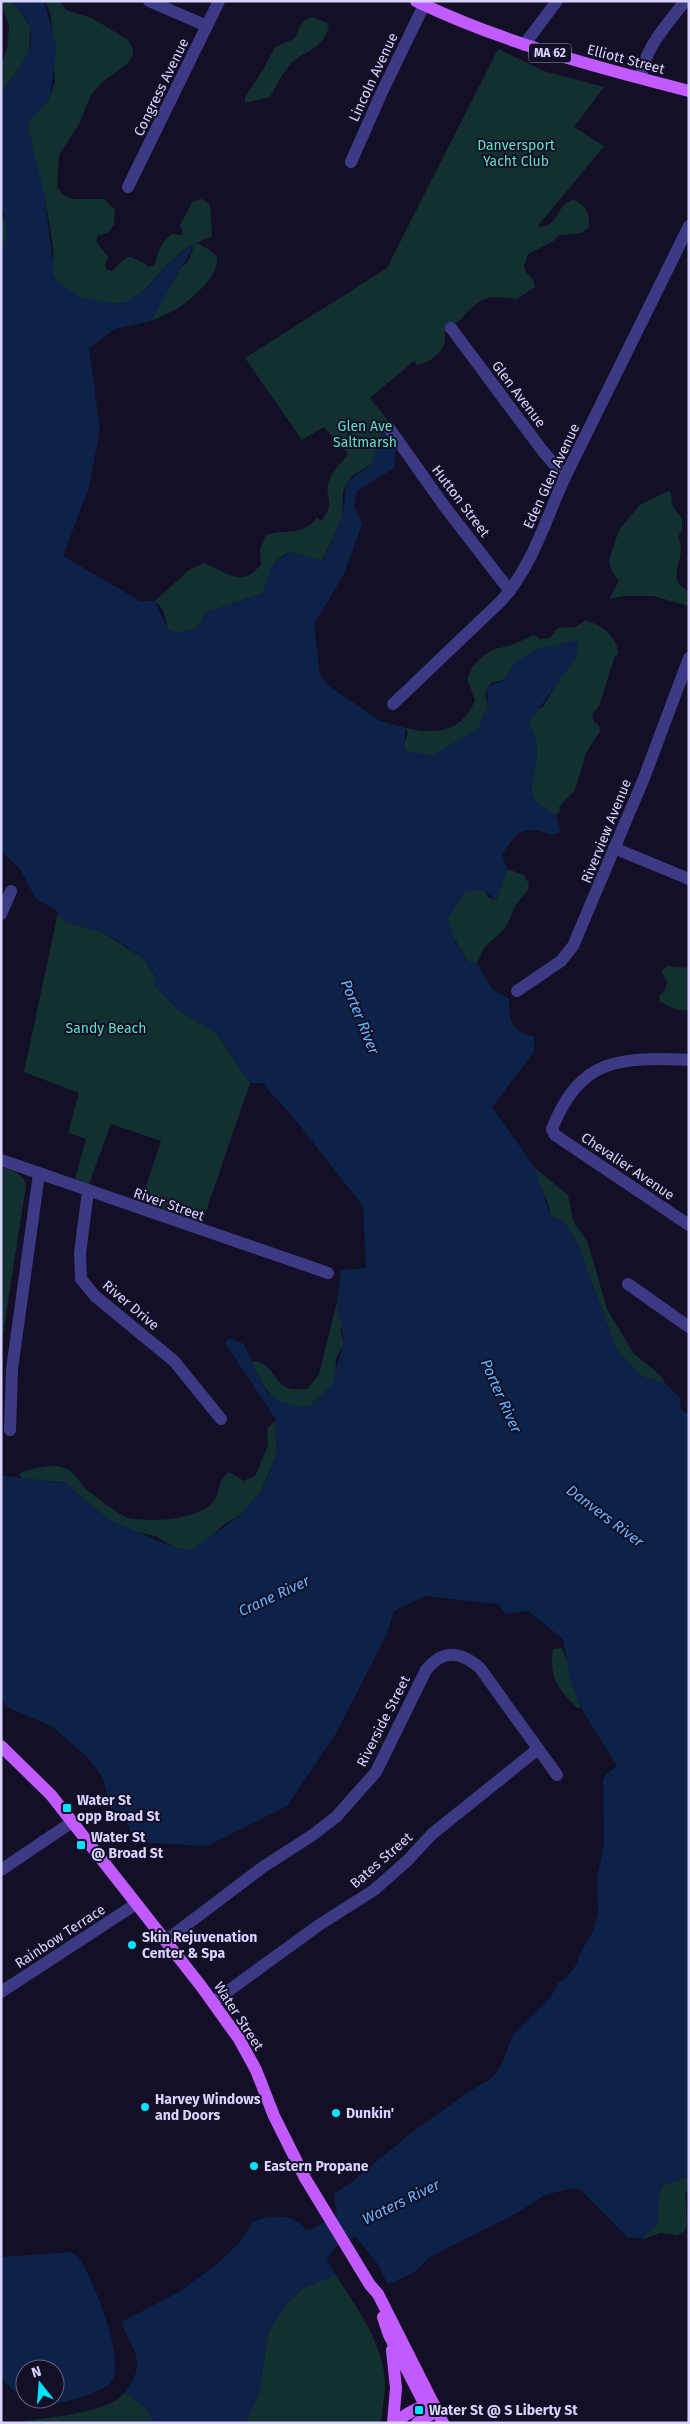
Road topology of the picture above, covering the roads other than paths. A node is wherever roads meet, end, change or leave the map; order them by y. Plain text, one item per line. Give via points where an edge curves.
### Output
1 (148, 1) edge
2 (220, 1) edge
3 (557, 1) edge
4 (685, 1) edge
5 (420, 3) edge
6 (207, 26) junction
7 (524, 45) junction
8 (641, 78) junction
9 (689, 91) edge
10 (351, 162) dead end
11 (128, 187) dead end
12 (689, 226) edge
13 (451, 328) dead end
14 (389, 428) dead end
15 (565, 477) junction
16 (510, 591) junction
17 (689, 658) edge
18 (393, 704) dead end
19 (614, 848) junction
20 (689, 879) edge
21 (11, 891) dead end
22 (1, 914) edge
23 (517, 991) dead end
24 (689, 1060) edge
25 (1, 1160) edge
26 (39, 1174) junction
27 (88, 1192) junction
28 (689, 1225) edge
29 (328, 1274) dead end
30 (628, 1284) dead end
31 (689, 1327) edge
32 (221, 1419) dead end
33 (10, 1430) dead end
34 (1, 1746) edge
35 (538, 1749) junction
36 (557, 1775) dead end
37 (72, 1822) junction
38 (1, 1870) edge
39 (136, 1904) junction
40 (166, 1941) junction
41 (1, 1992) edge
42 (213, 2002) junction
43 (370, 2285) junction
44 (389, 2335) junction
45 (431, 2412) edge
46 (393, 2423) edge
47 (397, 2423) edge
48 (418, 2423) edge
49 (443, 2423) edge

1 - 6 street
2 - 6 street, Congress Avenue
3 - 7 street
4 - 8 street via 649,50
5 - 7 main road, Elliott Street / MA 62
5 - 10 street, Lincoln Avenue
6 - 11 street, Congress Avenue
7 - 8 main road, Elliott Street / MA 62
8 - 9 main road, Elliott Street / MA 62
12 - 15 street, Eden Glen Avenue
13 - 15 street, Glen Avenue
14 - 16 street, Hutton Street
15 - 16 street, Eden Glen Avenue via 530,557
16 - 18 street, Eden Glen Avenue
17 - 19 street, Riverview Avenue
19 - 20 street
19 - 23 street, Riverview Avenue via 574,946 560,961
21 - 22 street
24 - 28 street, Chevalier Avenue via 634,1059 597,1068 559,1110 553,1130
25 - 26 street, River Street
26 - 27 street, River Street
26 - 33 street via 12,1369
27 - 29 street, River Street
27 - 32 street, River Drive via 80,1253 81,1279 95,1296 174,1361
30 - 31 street
34 - 37 main road, Water Street via 51,1795
35 - 36 street, Riverside Street
35 - 40 street, Riverside Street via 480,1668 458,1656 448,1654 439,1657 426,1670 376,1772 336,1817 262,1867
35 - 42 street, Bates Street via 432,1834 374,1890
37 - 38 street
37 - 39 main road, Water Street
39 - 40 main road, Water Street
39 - 41 street, Rainbow Terrace
40 - 42 main road, Water Street
42 - 43 main road, Water Street via 243,2046 274,2116 318,2200
43 - 44 main road, Water Street
43 - 45 main road, Water Street via 378,2294
44 - 45 main road, Water Street
44 - 46 main road via 395,2379
45 - 47 main road via 411,2412
45 - 48 main road
45 - 49 main road, Water Street

